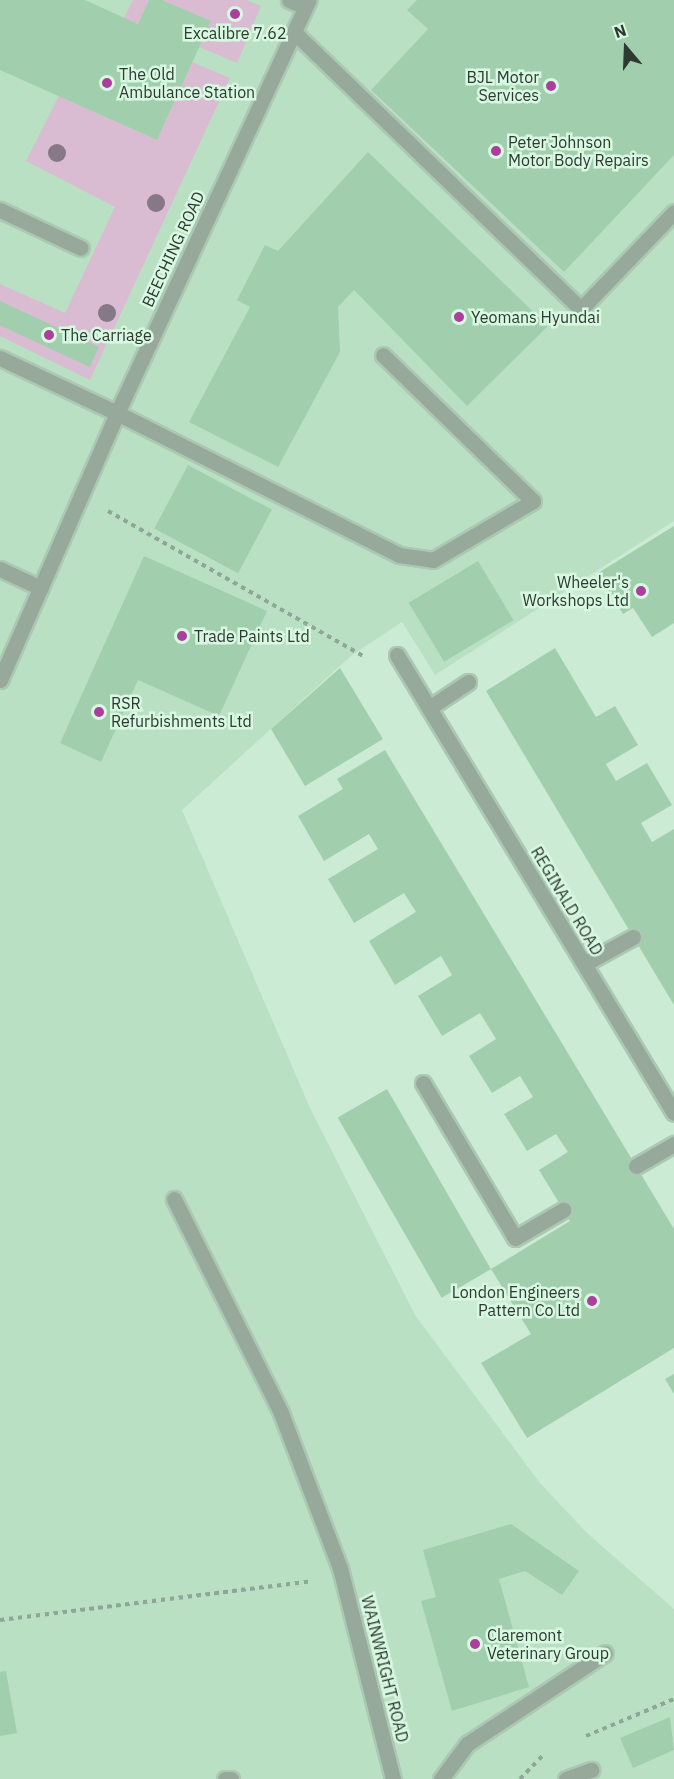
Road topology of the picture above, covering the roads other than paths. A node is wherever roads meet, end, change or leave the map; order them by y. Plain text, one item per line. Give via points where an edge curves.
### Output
1 (289, 0) edge
2 (307, 3) edge
3 (294, 32) junction
4 (0, 210) edge
5 (674, 212) edge
6 (81, 248) dead end
7 (383, 355) dead end
8 (0, 358) edge
9 (117, 413) junction
10 (0, 568) edge
11 (41, 588) junction
12 (397, 655) road end
13 (0, 680) edge
14 (468, 682) dead end
15 (429, 708) junction
16 (633, 937) dead end
17 (584, 964) junction
18 (423, 1083) dead end
19 (674, 1113) edge
20 (674, 1144) edge
21 (636, 1166) dead end
22 (174, 1199) dead end
23 (563, 1210) dead end
24 (604, 1653) dead end
25 (591, 1770) dead end
26 (225, 1779) edge
27 (231, 1779) edge
28 (393, 1779) edge
29 (441, 1779) edge
30 (566, 1779) edge

1 - 2 street
2 - 3 street, BEECHING ROAD
3 - 5 street via 581,309
3 - 9 street, BEECHING ROAD
4 - 6 street
7 - 9 street via 533,501 432,560 399,555
8 - 9 street
9 - 11 street, BEECHING ROAD
10 - 11 street
11 - 13 street, BEECHING ROAD
12 - 15 street, REGINALD ROAD
14 - 15 street
15 - 17 street, REGINALD ROAD
16 - 17 street
17 - 19 street, REGINALD ROAD
18 - 23 street via 515,1238
20 - 21 street
22 - 28 street, WAINWRIGHT ROAD via 281,1413 342,1572
24 - 29 street via 467,1744
25 - 30 street
26 - 27 street

